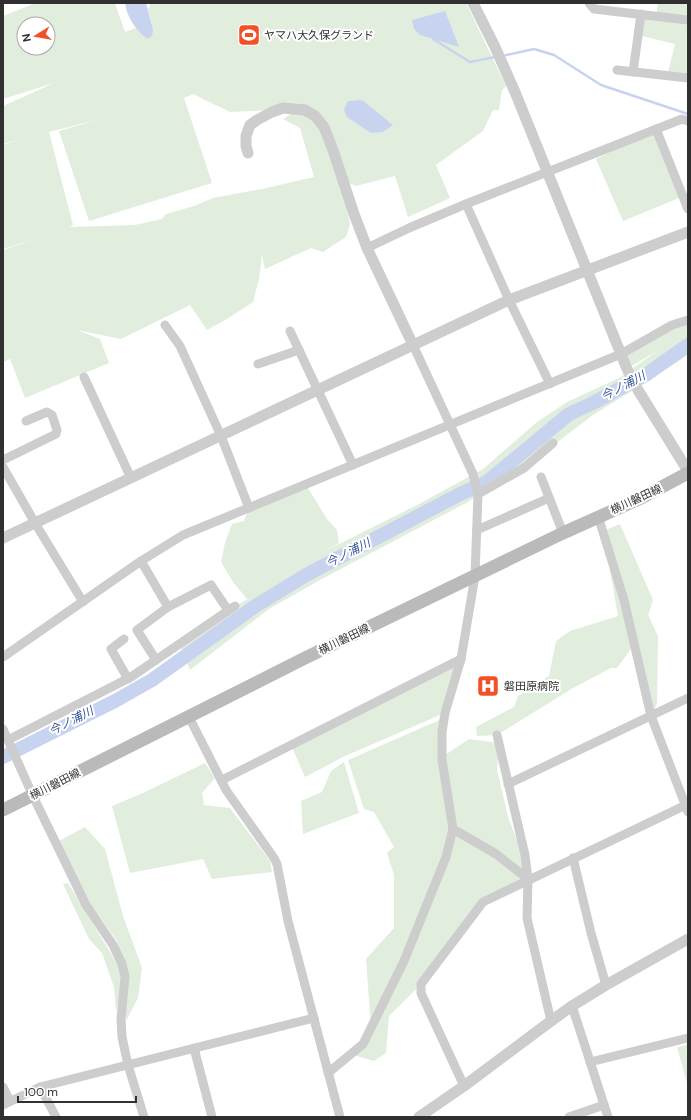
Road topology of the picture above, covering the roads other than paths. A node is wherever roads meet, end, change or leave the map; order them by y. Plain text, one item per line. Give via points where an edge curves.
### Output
1 (473, 3) edge
2 (589, 3) edge
3 (641, 14) junction
4 (688, 20) edge
5 (617, 70) dead end
6 (633, 72) junction
7 (688, 78) edge
8 (688, 121) edge
9 (656, 129) junction
10 (248, 153) dead end
11 (548, 173) junction
12 (466, 204) junction
13 (688, 210) edge
14 (688, 232) edge
15 (367, 248) junction
16 (588, 271) junction
17 (509, 300) junction
18 (688, 320) edge
19 (165, 325) dead end
20 (290, 331) dead end
21 (414, 345) junction
22 (299, 350) junction
23 (621, 354) junction
24 (258, 364) dead end
25 (84, 377) dead end
26 (550, 384) junction
27 (318, 389) junction
28 (26, 421) dead end
29 (450, 424) junction
30 (221, 436) junction
31 (553, 443) dead end
32 (3, 460) edge
33 (353, 465) junction
34 (3, 467) edge
35 (688, 472) edge
36 (540, 477) dead end
37 (131, 478) junction
38 (478, 494) junction
39 (549, 498) junction
40 (249, 508) junction
41 (598, 516) junction
42 (35, 523) junction
43 (477, 530) junction
44 (563, 533) junction
45 (3, 538) edge
46 (141, 561) junction
47 (475, 576) junction
48 (83, 602) junction
49 (168, 607) junction
50 (124, 639) dead end
51 (3, 657) edge
52 (461, 659) junction
53 (156, 660) junction
54 (128, 679) junction
55 (688, 698) edge
56 (651, 716) junction
57 (189, 717) junction
58 (3, 729) edge
59 (497, 734) dead end
60 (8, 740) junction
61 (222, 780) junction
62 (508, 784) junction
63 (33, 796) junction
64 (687, 807) edge
65 (3, 810) edge
66 (453, 829) junction
67 (573, 858) junction
68 (528, 879) junction
69 (688, 939) edge
70 (606, 985) junction
71 (572, 1006) junction
72 (314, 1018) junction
73 (551, 1021) junction
74 (688, 1038) edge
75 (194, 1048) junction
76 (590, 1062) junction
77 (128, 1065) junction
78 (328, 1073) junction
79 (464, 1086) junction
80 (3, 1087) edge
81 (40, 1087) junction
82 (7, 1103) edge
83 (604, 1106) junction
84 (56, 1117) edge
85 (144, 1117) edge
86 (212, 1117) edge
87 (340, 1117) edge
88 (419, 1117) edge
89 (569, 1117) edge
90 (608, 1117) edge

1 - 11 street via 495,47
2 - 3 street via 594,9
3 - 4 street
3 - 6 street
5 - 6 street
6 - 7 street
8 - 9 street via 682,119
9 - 11 street
9 - 13 street
10 - 15 street via 246,136 250,126 257,120 283,108 305,110 316,116 324,127 333,150
11 - 12 street
11 - 16 street
12 - 15 street
12 - 17 street
14 - 16 street
15 - 21 street
16 - 17 street
16 - 23 street
17 - 21 street
17 - 26 street
18 - 23 street via 672,325
19 - 30 street via 180,346
20 - 22 street
21 - 27 street
21 - 29 street
22 - 24 street
22 - 27 street
23 - 26 street
23 - 35 street via 638,390
25 - 37 street
26 - 29 street
27 - 30 street
27 - 33 street
28 - 32 street via 47,412 52,415 58,430 56,434
29 - 33 street
29 - 38 street via 473,474
30 - 37 street
30 - 40 street
31 - 38 street via 524,468
33 - 40 street
34 - 42 street
35 - 41 main road, 横川磐田線 via 642,498
36 - 39 street
37 - 42 street
38 - 43 street
39 - 43 street
39 - 44 street
40 - 46 street via 183,535
41 - 44 main road, 横川磐田線
41 - 56 street via 624,600
42 - 45 street
42 - 48 street
43 - 47 street
44 - 47 main road, 横川磐田線
46 - 48 street
46 - 49 street
47 - 52 street
47 - 57 main road, 横川磐田線
48 - 51 street
49 - 53 street via 137,630
49 - 53 street via 211,585 232,608
50 - 54 street via 111,649
52 - 61 street
52 - 66 street via 442,732 442,760
53 - 54 street
54 - 60 street
55 - 56 street
56 - 62 street
56 - 64 street
57 - 61 street
57 - 63 main road, 横川磐田線
58 - 60 street
59 - 62 street
60 - 63 street
61 - 72 street via 226,790 277,864 288,921
62 - 68 street via 525,855
63 - 65 main road, 横川磐田線
63 - 77 street via 86,905 113,945 122,964 125,977 122,1037
64 - 67 street
66 - 68 street via 496,854
66 - 78 street via 446,857 404,961 363,1044
67 - 68 street
67 - 70 street
68 - 73 street via 527,918
68 - 79 street via 483,902 421,984 421,993
69 - 70 street
70 - 71 street
71 - 73 street
71 - 76 street
72 - 75 street
72 - 78 street
73 - 79 street
74 - 76 street
75 - 77 street
75 - 86 street
76 - 83 street
77 - 81 street
77 - 85 street
78 - 87 street
79 - 88 street
80 - 82 street
81 - 82 street
81 - 84 street
83 - 89 street
83 - 90 street

